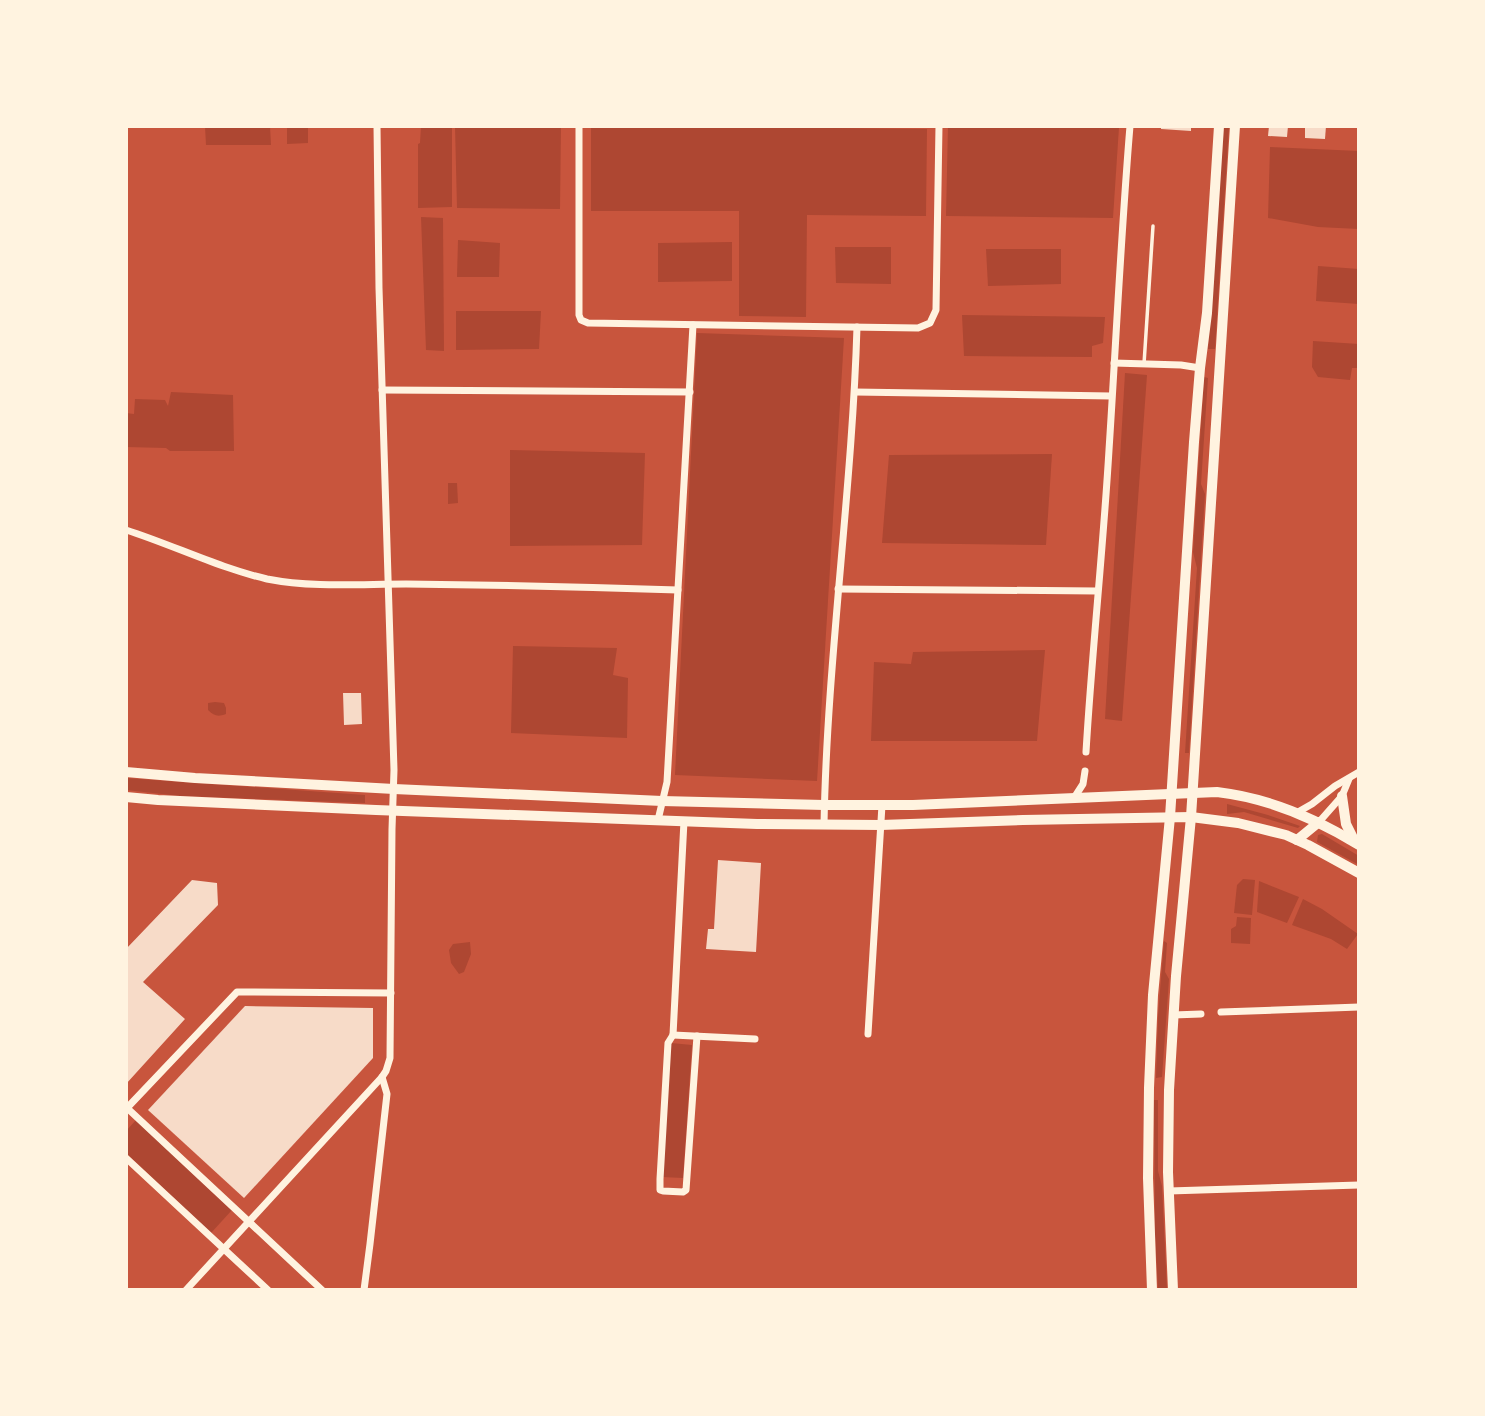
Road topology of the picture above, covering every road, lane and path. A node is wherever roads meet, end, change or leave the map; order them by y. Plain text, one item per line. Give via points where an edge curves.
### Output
1 (377, 126) edge
2 (579, 126) edge
3 (939, 126) edge
4 (1130, 126) edge
5 (1219, 126) edge
6 (1235, 126) edge
7 (1153, 226) dead end
8 (693, 325) junction
9 (857, 327) junction
10 (1114, 363) junction
11 (1143, 364) junction
12 (1200, 368) junction
13 (1219, 373) junction
14 (382, 390) junction
15 (690, 392) junction
16 (855, 392) junction
17 (1111, 396) junction
18 (126, 530) edge
19 (387, 584) junction
20 (838, 589) junction
21 (678, 590) junction
22 (1097, 591) junction
23 (1086, 752) dead end
24 (1084, 771) dead end
25 (126, 772) edge
26 (1359, 772) edge
27 (1350, 778) junction
28 (394, 789) junction
29 (1171, 793) junction
30 (1192, 793) junction
31 (1342, 796) junction
32 (126, 797) edge
33 (1074, 798) junction
34 (662, 801) junction
35 (824, 805) junction
36 (882, 805) junction
37 (393, 811) junction
38 (1297, 813) junction
39 (1170, 817) junction
40 (1191, 817) junction
41 (658, 820) junction
42 (684, 821) junction
43 (1319, 822) junction
44 (824, 825) junction
45 (881, 825) junction
46 (1297, 840) junction
47 (1357, 844) edge
48 (1359, 873) edge
49 (391, 993) junction
50 (1359, 1007) edge
51 (1221, 1013) dead end
52 (1201, 1014) dead end
53 (1173, 1015) junction
54 (868, 1034) dead end
55 (673, 1035) junction
56 (697, 1036) junction
57 (755, 1039) dead end
58 (382, 1077) junction
59 (126, 1108) edge
60 (126, 1158) edge
61 (1359, 1185) edge
62 (1169, 1191) junction
63 (249, 1222) junction
64 (223, 1249) junction
65 (186, 1290) edge
66 (268, 1290) edge
67 (322, 1290) edge
68 (364, 1290) edge
69 (1152, 1290) edge
70 (1172, 1290) edge

1 - 14 street
2 - 8 street via 579,315 588,323
3 - 9 street via 934,317 918,328
4 - 10 street
5 - 12 main road
6 - 13 main road
7 - 11 lane
8 - 9 street
8 - 15 street
9 - 16 street
10 - 11 street
10 - 17 street
11 - 12 street
12 - 13 main road
12 - 29 main road
13 - 30 main road
14 - 15 street
14 - 19 street
15 - 21 street
16 - 17 street
16 - 20 street
17 - 22 street
18 - 19 street via 269,579 326,585
19 - 21 street
19 - 28 street
20 - 22 street
20 - 35 street
21 - 34 street via 667,782
22 - 23 street
24 - 33 street via 1083,784
25 - 28 main road
26 - 27 street
27 - 31 street
27 - 38 street
28 - 34 main road
28 - 37 street
29 - 30 main road
29 - 33 main road
29 - 39 main road
30 - 38 main road via 1241,796
30 - 40 main road
31 - 43 street
31 - 47 main road via 1346,824
32 - 37 main road
33 - 36 main road
34 - 35 main road
34 - 41 street
35 - 36 main road
35 - 44 street
36 - 45 street
37 - 41 main road
37 - 49 street
38 - 43 main road
39 - 40 main road
39 - 45 main road
39 - 69 main road via 1149,1088
40 - 46 main road via 1238,823
40 - 53 main road
41 - 42 main road
42 - 44 main road
42 - 55 street
43 - 46 main road
43 - 47 main road
44 - 45 main road
45 - 54 street
46 - 48 main road
49 - 58 street via 390,1058
49 - 59 street via 237,992
50 - 51 street
52 - 53 street
53 - 62 main road
55 - 56 street
55 - 56 street via 668,1043 659,1186 663,1191 683,1192
56 - 57 street
58 - 63 street
58 - 68 street via 387,1094
59 - 63 street
60 - 64 street
61 - 62 street
62 - 70 main road
63 - 64 street
63 - 67 street
64 - 65 street
64 - 66 street

